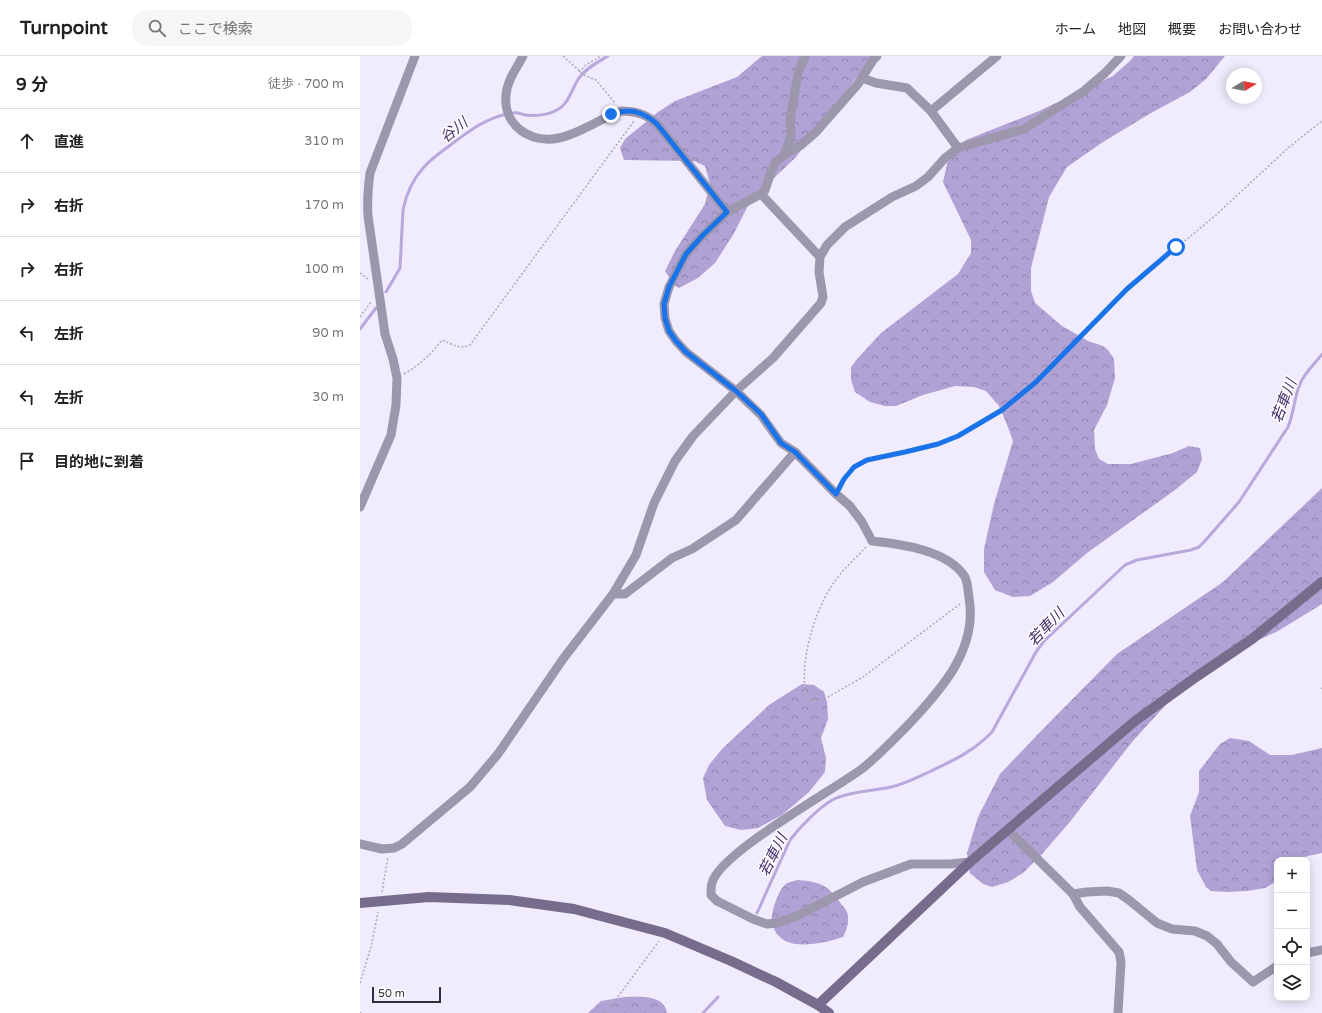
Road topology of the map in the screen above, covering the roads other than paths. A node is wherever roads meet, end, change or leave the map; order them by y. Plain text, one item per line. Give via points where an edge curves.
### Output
1 (415, 56) edge
2 (523, 56) edge
3 (805, 56) edge
4 (877, 56) edge
5 (997, 56) edge
6 (1121, 56) edge
7 (862, 78) junction
8 (931, 111) junction
9 (958, 148) junction
10 (784, 155) junction
11 (761, 194) junction
12 (727, 212) junction
13 (820, 257) junction
14 (736, 391) junction
15 (795, 452) junction
16 (360, 507) edge
17 (1322, 582) edge
18 (613, 594) junction
19 (1008, 830) junction
20 (360, 844) edge
21 (970, 862) junction
22 (1072, 894) junction
23 (360, 902) edge
24 (1322, 950) edge
25 (1310, 952) edge
26 (1274, 968) edge
27 (818, 1005) junction
28 (829, 1013) edge
29 (1118, 1013) edge

1 - 16 street via 370,173 367,189 368,216 385,334 397,378 391,436
2 - 12 street via 509,81 506,96 508,113 516,126 527,135 545,140 560,138 621,111 640,113 657,124
3 - 10 street via 798,73 790,135
4 - 7 street
5 - 8 street
6 - 9 street via 1084,92 1024,129
7 - 8 street via 908,88
7 - 10 street via 816,132
8 - 9 street
9 - 13 street via 916,186 892,197 845,227 827,245
10 - 11 street via 775,163
11 - 12 street
11 - 13 street
12 - 14 street via 686,254 669,287 664,304 669,331 676,341 686,352
13 - 14 street via 818,272 824,297 821,304 773,358
14 - 15 street via 761,414 781,443
14 - 18 street via 693,436 675,461 654,503 636,555
15 - 18 street via 736,520 692,549 672,558 625,594
15 - 21 street via 850,506 872,541 913,547 938,556 957,567 966,579 971,608 970,626 966,643 940,690 890,744 862,768 742,849 722,867 712,882 711,895 717,901 753,919 767,924 777,923 797,916 863,882 911,864
17 - 19 street via 1252,639 1135,721
18 - 20 street via 563,658 498,754 470,787 402,844 389,849
19 - 21 street
19 - 22 street
21 - 27 street
22 - 26 street via 1107,891 1119,893 1157,922 1172,929 1195,931 1207,936 1253,982
22 - 29 street via 1080,908 1119,952 1121,962
23 - 27 street via 429,897 509,900 574,909 665,933 732,961
24 - 25 street
27 - 28 street

